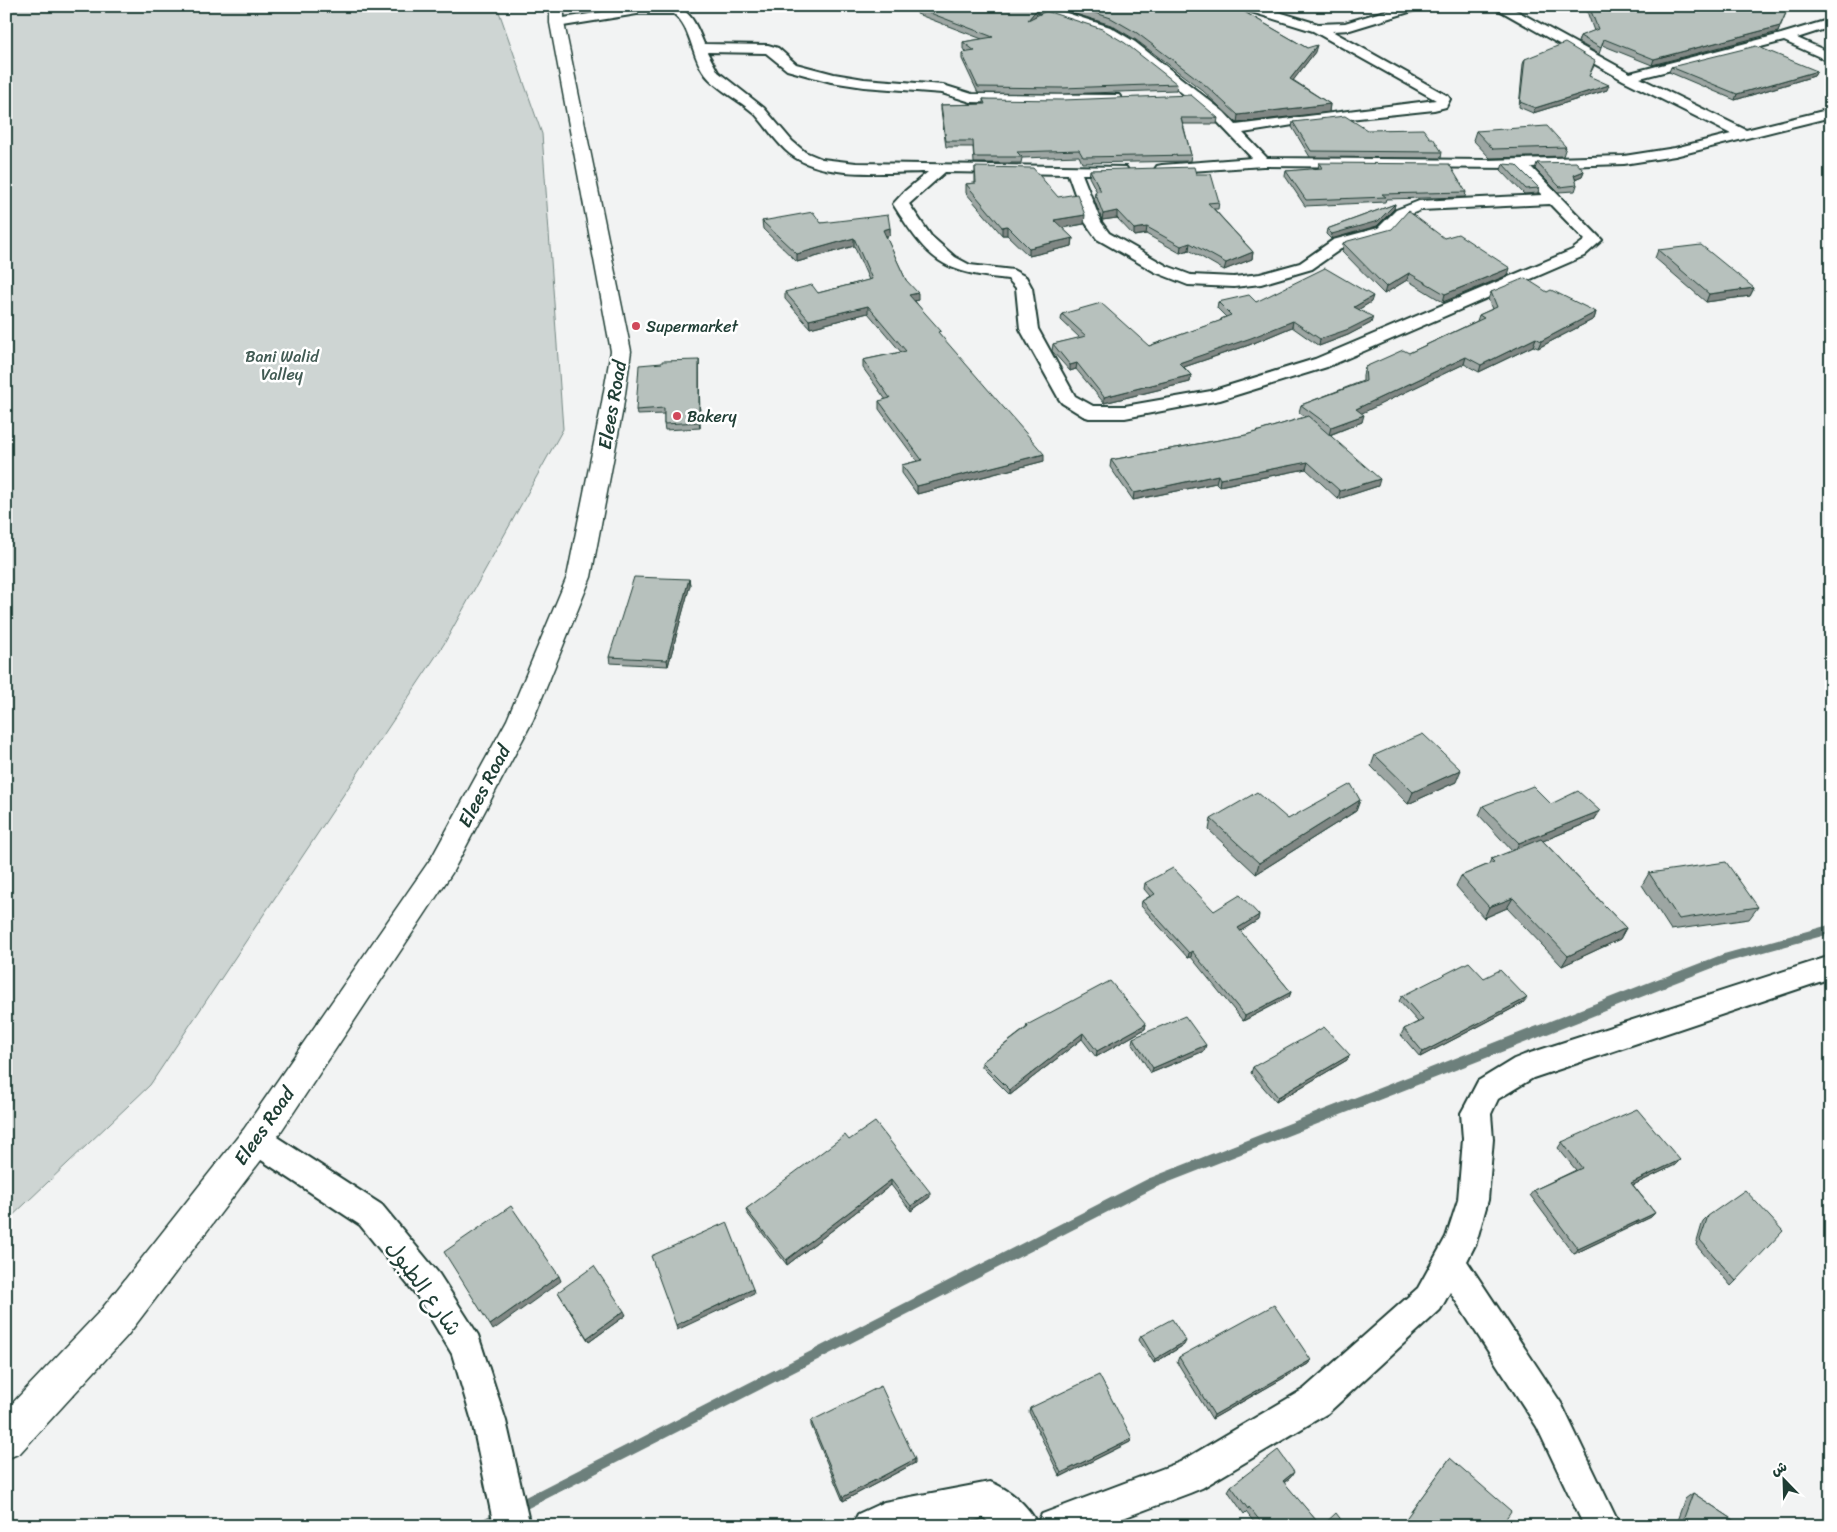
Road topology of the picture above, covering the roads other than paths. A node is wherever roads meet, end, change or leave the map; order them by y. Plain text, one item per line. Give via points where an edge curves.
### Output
1 (1032, 6) edge
2 (1414, 6) edge
3 (1498, 6) edge
4 (1252, 8) dead end
5 (557, 14) edge
6 (1831, 23) edge
7 (1317, 28) junction
8 (1785, 37) junction
9 (698, 48) junction
10 (1831, 58) edge
11 (1628, 77) junction
12 (1177, 96) edge
13 (1196, 96) junction
14 (1129, 98) edge
15 (1830, 114) edge
16 (1234, 130) junction
17 (1745, 135) junction
18 (1263, 162) junction
19 (1519, 163) junction
20 (942, 168) junction
21 (1074, 171) junction
22 (1555, 199) junction
23 (1831, 967) edge
24 (256, 1140) junction
25 (1450, 1263) junction
26 (6, 1439) edge
27 (512, 1526) edge
28 (870, 1526) edge
29 (1020, 1526) edge
30 (1054, 1526) edge
31 (1602, 1526) edge

1 - 13 street via 1106,30
2 - 7 street via 1346,27
3 - 11 street
4 - 7 street
5 - 9 street via 670,10 683,15
5 - 24 highway, Elees Road via 621,351 579,577 520,720 442,865
6 - 8 street
7 - 16 street via 1443,99 1441,104
8 - 10 street
8 - 11 street
9 - 14 street via 768,49 792,67 831,78 943,89 971,98
9 - 20 street via 713,76 760,112 798,154 809,160 856,167
11 - 17 street
12 - 13 street
13 - 16 street
15 - 17 street
16 - 18 street
17 - 19 street via 1624,160
18 - 19 street
18 - 21 street via 1194,168
19 - 22 street
20 - 21 street
20 - 22 street via 917,186 901,204 934,250 960,267 1013,275 1020,280 1029,329 1068,399 1089,412 1125,412 1214,396 1321,363 1578,253 1594,240
21 - 22 street via 1093,222 1102,236 1161,269 1188,280 1234,282 1306,266 1339,243 1384,231 1401,213 1419,206
23 - 25 street via 1524,1068 1488,1090 1476,1113 1478,1138 1473,1200 1460,1243
24 - 26 highway, Elees Road via 114,1324
24 - 27 street, شارع الطبول via 371,1215 428,1285 466,1347 489,1421
25 - 30 street via 1429,1299 1316,1402 1190,1476
25 - 31 street via 1549,1415
28 - 29 street via 884,1520 990,1499

